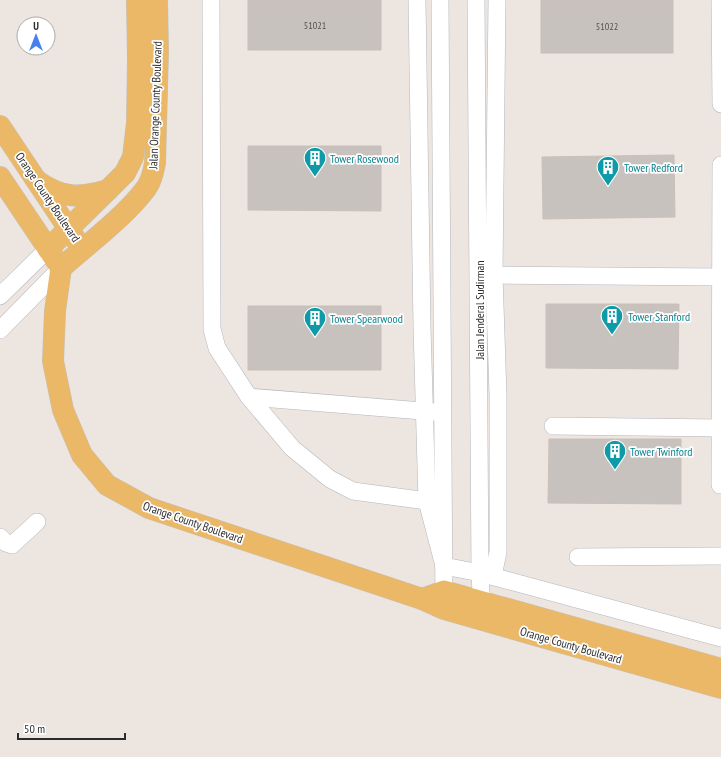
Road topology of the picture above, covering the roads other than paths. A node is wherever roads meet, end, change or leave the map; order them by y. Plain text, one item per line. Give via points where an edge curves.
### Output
1 (136, 0) edge
2 (157, 0) edge
3 (211, 0) edge
4 (417, 0) edge
5 (440, 0) edge
6 (476, 0) edge
7 (496, 0) edge
8 (720, 0) edge
9 (440, 20) junction
10 (721, 104) edge
11 (0, 126) edge
12 (721, 165) edge
13 (0, 177) edge
14 (35, 180) junction
15 (108, 190) junction
16 (68, 229) junction
17 (48, 249) junction
18 (82, 249) junction
19 (61, 268) junction
20 (486, 275) junction
21 (721, 277) edge
22 (0, 296) edge
23 (0, 330) edge
24 (249, 397) junction
25 (424, 410) junction
26 (443, 413) junction
27 (553, 426) dead end
28 (720, 428) edge
29 (425, 446) junction
30 (443, 465) junction
31 (720, 485) dead end
32 (427, 501) junction
33 (37, 522) dead end
34 (0, 537) edge
35 (721, 556) edge
36 (578, 557) dead end
37 (444, 566) junction
38 (486, 574) junction
39 (444, 600) junction
40 (482, 611) junction
41 (721, 638) edge
42 (721, 669) edge
43 (721, 688) edge

1 - 15 main road, Jalan Orange County Boulevard via 138,87 133,157 125,173
2 - 18 main road, Jalan Orange County Boulevard via 155,163 152,177 145,190
3 - 24 street via 212,329 217,348
4 - 9 street
4 - 25 street
5 - 9 street
6 - 20 street, Jalan Jenderal Sudirman
7 - 20 street
8 - 10 street
9 - 26 street
11 - 14 main road, Orange County Boulevard
12 - 21 street
13 - 17 main road
14 - 15 main road via 50,190 67,195 85,196
14 - 16 main road, Orange County Boulevard
15 - 16 main road, Jalan Orange County Boulevard
16 - 17 main road, Jalan Orange County Boulevard
16 - 18 main road, Orange County Boulevard
17 - 19 main road
17 - 22 street
18 - 19 main road, Jalan Orange County Boulevard
19 - 23 street
19 - 39 main road, Orange County Boulevard via 55,311 53,361 62,403 82,455 107,485 149,508 422,599
20 - 21 street
20 - 38 street via 498,395 498,552
21 - 28 street
24 - 25 street
24 - 32 street via 292,448 330,479 353,490
25 - 26 street
25 - 29 street
26 - 30 street
27 - 28 street
28 - 31 street
29 - 30 street
29 - 32 street
30 - 37 street
32 - 37 street
33 - 34 street via 12,545
35 - 36 street
37 - 38 street
37 - 39 street
38 - 40 street
38 - 41 street
39 - 40 main road, Orange County Boulevard
40 - 42 main road, Orange County Boulevard
40 - 43 main road, Orange County Boulevard

